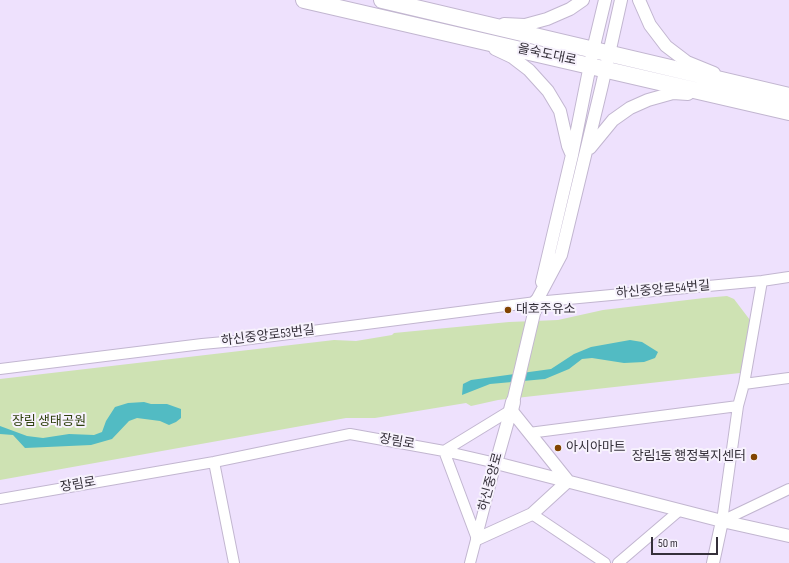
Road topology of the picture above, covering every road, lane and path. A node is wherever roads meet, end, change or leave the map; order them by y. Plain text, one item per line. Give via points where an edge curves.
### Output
1 (304, 0) edge
2 (382, 0) edge
3 (583, 0) edge
4 (605, 0) edge
5 (621, 0) edge
6 (639, 0) edge
7 (486, 24) junction
8 (478, 40) junction
9 (591, 57) junction
10 (608, 61) junction
11 (739, 84) junction
12 (721, 96) junction
13 (789, 96) edge
14 (789, 112) edge
15 (586, 152) junction
16 (572, 155) junction
17 (789, 277) edge
18 (762, 281) junction
19 (536, 306) junction
20 (0, 369) edge
21 (789, 378) edge
22 (744, 384) junction
23 (512, 406) junction
24 (738, 406) junction
25 (529, 433) junction
26 (444, 451) junction
27 (214, 462) junction
28 (496, 463) junction
29 (568, 480) junction
30 (789, 490) edge
31 (0, 499) edge
32 (680, 510) junction
33 (532, 514) junction
34 (722, 521) junction
35 (789, 536) edge
36 (477, 539) junction
37 (234, 563) edge
38 (470, 563) edge
39 (605, 563) edge
40 (618, 563) edge
41 (713, 563) edge

1 - 8 highway, 을숙도대로
2 - 7 highway, 을숙도대로
3 - 7 street via 570,9 525,25
4 - 9 street
5 - 10 street
6 - 11 street via 650,25 666,46 687,62
7 - 9 highway, 을숙도대로
8 - 9 highway, 을숙도대로
8 - 16 street via 512,57 529,70 548,91 560,111
9 - 10 highway, 을숙도대로
9 - 16 street
10 - 11 highway, 을숙도대로
10 - 12 highway, 을숙도대로
10 - 15 street
11 - 13 highway, 을숙도대로
12 - 14 highway, 을숙도대로
12 - 15 street via 673,93 648,100 630,108 614,120
15 - 19 street via 561,255
16 - 19 street
17 - 18 street, 하신중앙로54번길
18 - 19 street, 하신중앙로54번길
18 - 22 street
19 - 20 street, 하신중앙로53번길
19 - 23 street, 하신중앙로
21 - 22 street
22 - 24 street
23 - 25 street
23 - 26 street
23 - 28 street, 하신중앙로
24 - 25 street
24 - 34 street
25 - 29 street
26 - 27 street, 장림로 via 350,434
26 - 28 street, 장림로
26 - 36 street
27 - 31 street, 장림로
27 - 37 street
28 - 29 street, 장림로
28 - 36 street, 하신중앙로
29 - 32 street, 장림로
29 - 33 street
30 - 34 street
32 - 34 street, 장림로
32 - 40 street
33 - 36 street
33 - 39 street
34 - 35 street, 장림로
34 - 41 street
36 - 38 street, 하신중앙로

